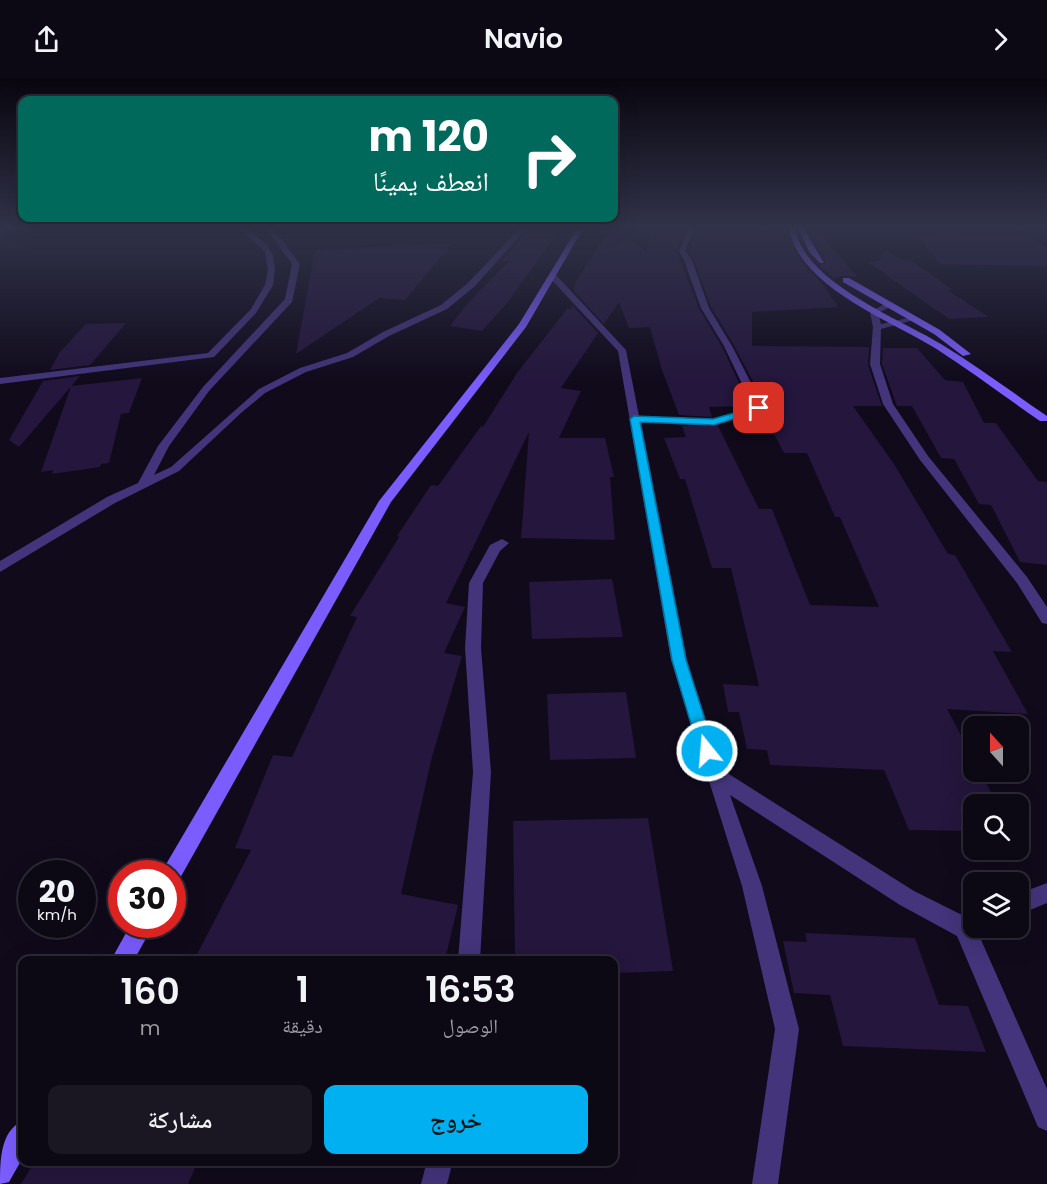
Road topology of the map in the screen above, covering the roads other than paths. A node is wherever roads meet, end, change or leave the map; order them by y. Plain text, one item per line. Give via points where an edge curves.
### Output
1 (270, 279) edge
2 (293, 279) edge
3 (477, 279) edge
4 (552, 279) edge
5 (555, 279) edge
6 (695, 279) edge
7 (829, 279) edge
8 (843, 279) edge
9 (888, 306) junction
10 (874, 312) junction
11 (913, 319) junction
12 (897, 324) junction
13 (877, 327) junction
14 (0, 381) edge
15 (634, 419) junction
16 (1046, 421) edge
17 (141, 487) junction
18 (502, 543) dead end
19 (0, 567) edge
20 (1047, 619) edge
21 (714, 774) junction
22 (179, 860) edge
23 (1047, 893) edge
24 (1029, 900) edge
25 (963, 923) edge
26 (135, 938) edge
27 (974, 938) edge
28 (124, 956) edge
29 (469, 956) edge
30 (1047, 1118) edge
31 (18, 1141) edge
32 (439, 1166) edge
33 (0, 1173) edge
34 (434, 1184) edge
35 (765, 1184) edge

1 - 14 street via 260,302 211,355
2 - 17 street via 289,300 206,389 164,446
3 - 17 street via 444,307 350,355 303,370 262,391 175,469
4 - 22 main road via 523,325 385,501
5 - 15 street via 622,350
6 - 15 street via 705,308 759,408 714,422
7 - 10 main road
8 - 9 main road
9 - 10 street
9 - 11 main road
10 - 12 main road
10 - 13 street
11 - 12 street
11 - 16 main road via 976,361
12 - 13 street
12 - 16 main road via 961,361
13 - 20 street via 875,364 888,404 924,458 1022,580
15 - 21 street via 679,660
17 - 19 street via 111,500
18 - 29 street via 495,548 476,583 473,648 482,772
21 - 25 street via 907,898
21 - 35 street via 752,886 787,1029
23 - 24 street
26 - 28 main road
27 - 30 street
31 - 33 main road
32 - 34 street

